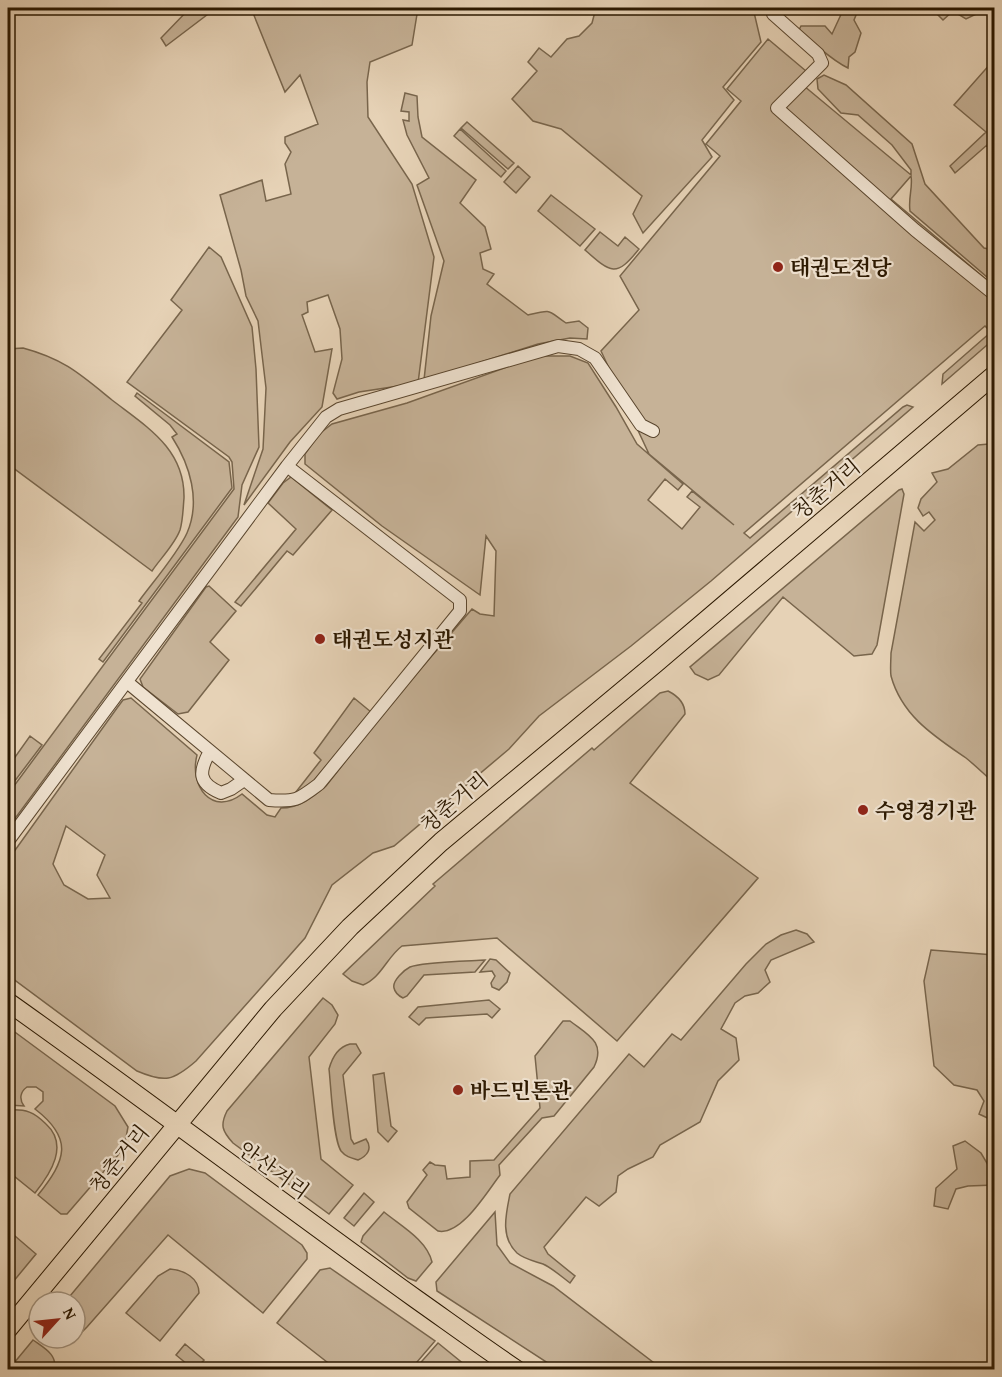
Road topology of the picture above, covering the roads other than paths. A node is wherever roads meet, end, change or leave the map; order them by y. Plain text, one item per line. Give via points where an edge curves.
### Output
1 (772, 8) edge
2 (994, 294) edge
3 (994, 375) edge
4 (653, 431) dead end
5 (287, 466) junction
6 (127, 682) junction
7 (210, 750) junction
8 (244, 780) junction
9 (8, 842) edge
10 (8, 1002) edge
11 (176, 1125) junction
12 (8, 1329) edge
13 (517, 1370) edge

1 - 2 street via 773,14 818,54 822,63 777,108
3 - 11 main road, 청춘거리 via 392,886 273,1009
4 - 5 street via 641,426 595,358 579,349 558,346 339,409 326,417
5 - 6 street
5 - 8 street via 460,600 460,612 319,784 289,802 269,800
6 - 7 street
6 - 9 street
7 - 8 street
7 - 8 street via 201,766 203,779 210,788 221,793
10 - 11 main road, 안산거리
11 - 12 main road, 청춘거리
11 - 13 main road, 안산거리

